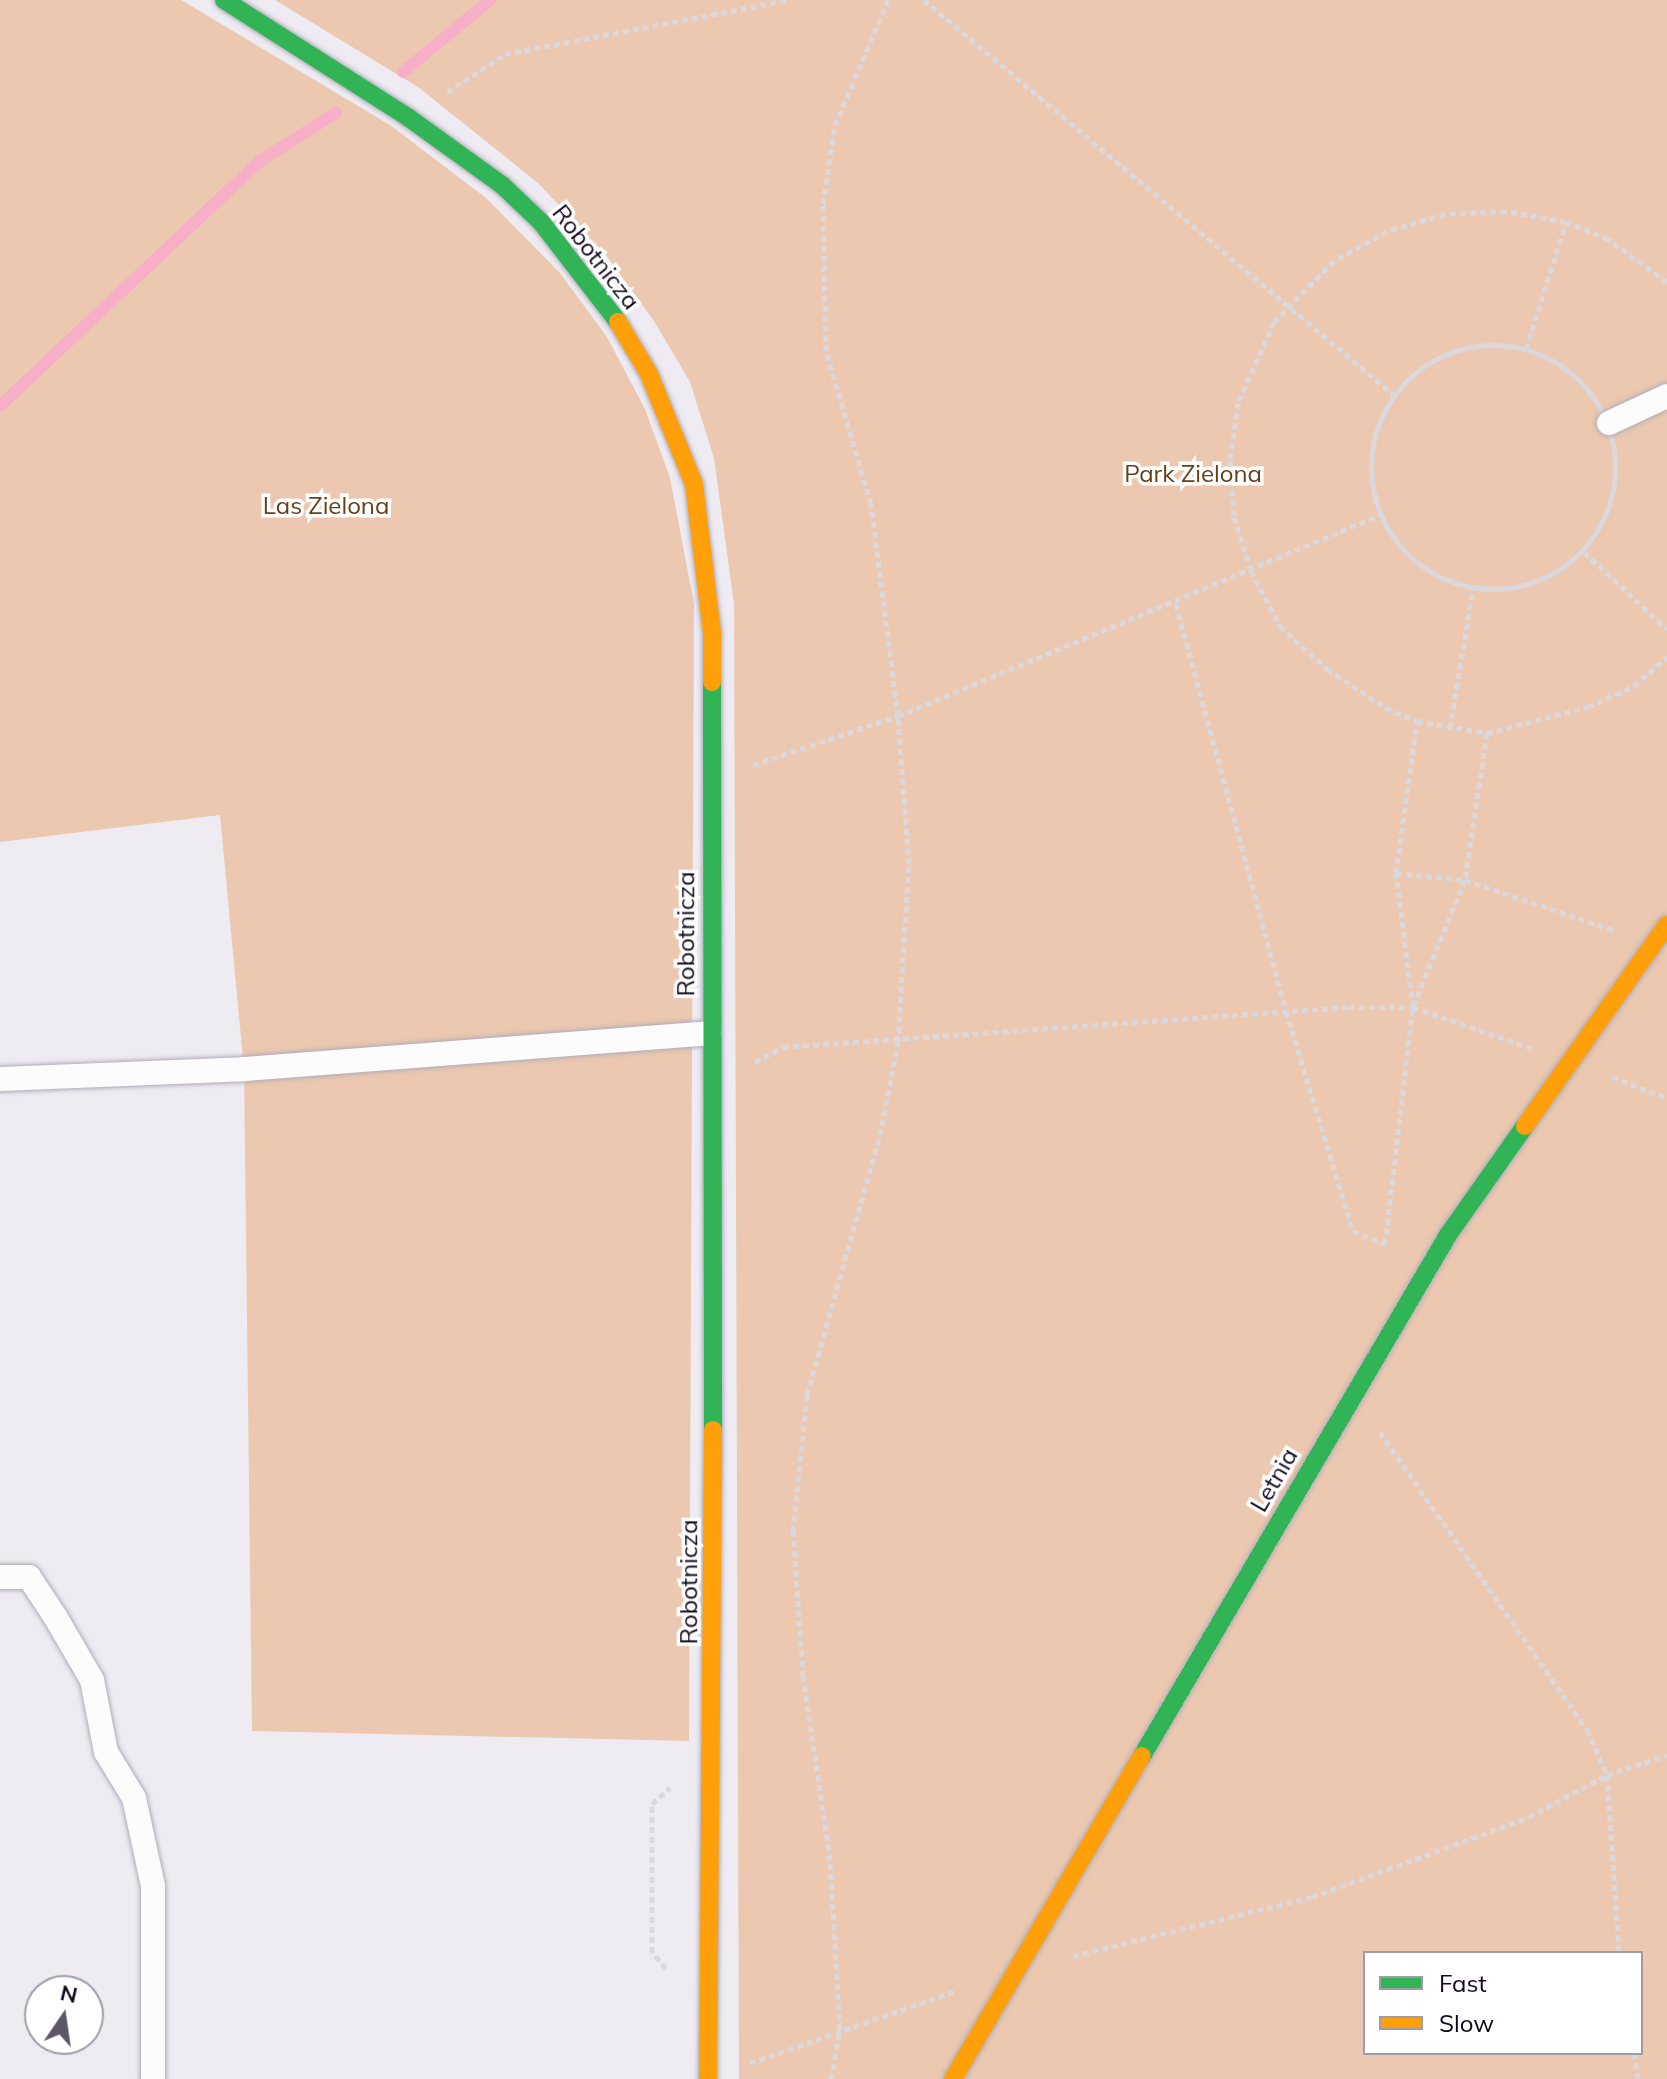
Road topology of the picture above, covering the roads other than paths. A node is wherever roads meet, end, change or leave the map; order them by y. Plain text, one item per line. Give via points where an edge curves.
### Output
1 (224, 0) edge
2 (1667, 396) edge
3 (1609, 423) road end
4 (1667, 925) edge
5 (710, 1033) junction
6 (0, 1079) edge
7 (0, 1577) edge
8 (153, 2079) edge
9 (708, 2079) edge
10 (953, 2079) edge

1 - 5 street, Robotnicza via 409,118 502,185 569,253 606,302 668,409 694,484 708,584
2 - 3 lane
4 - 10 street, Letnia via 1482,1182 1348,1400
5 - 6 lane via 244,1069
5 - 9 street, Robotnicza via 714,1750
7 - 8 lane via 29,1577 56,1618 92,1680 106,1752 134,1798 153,1886

